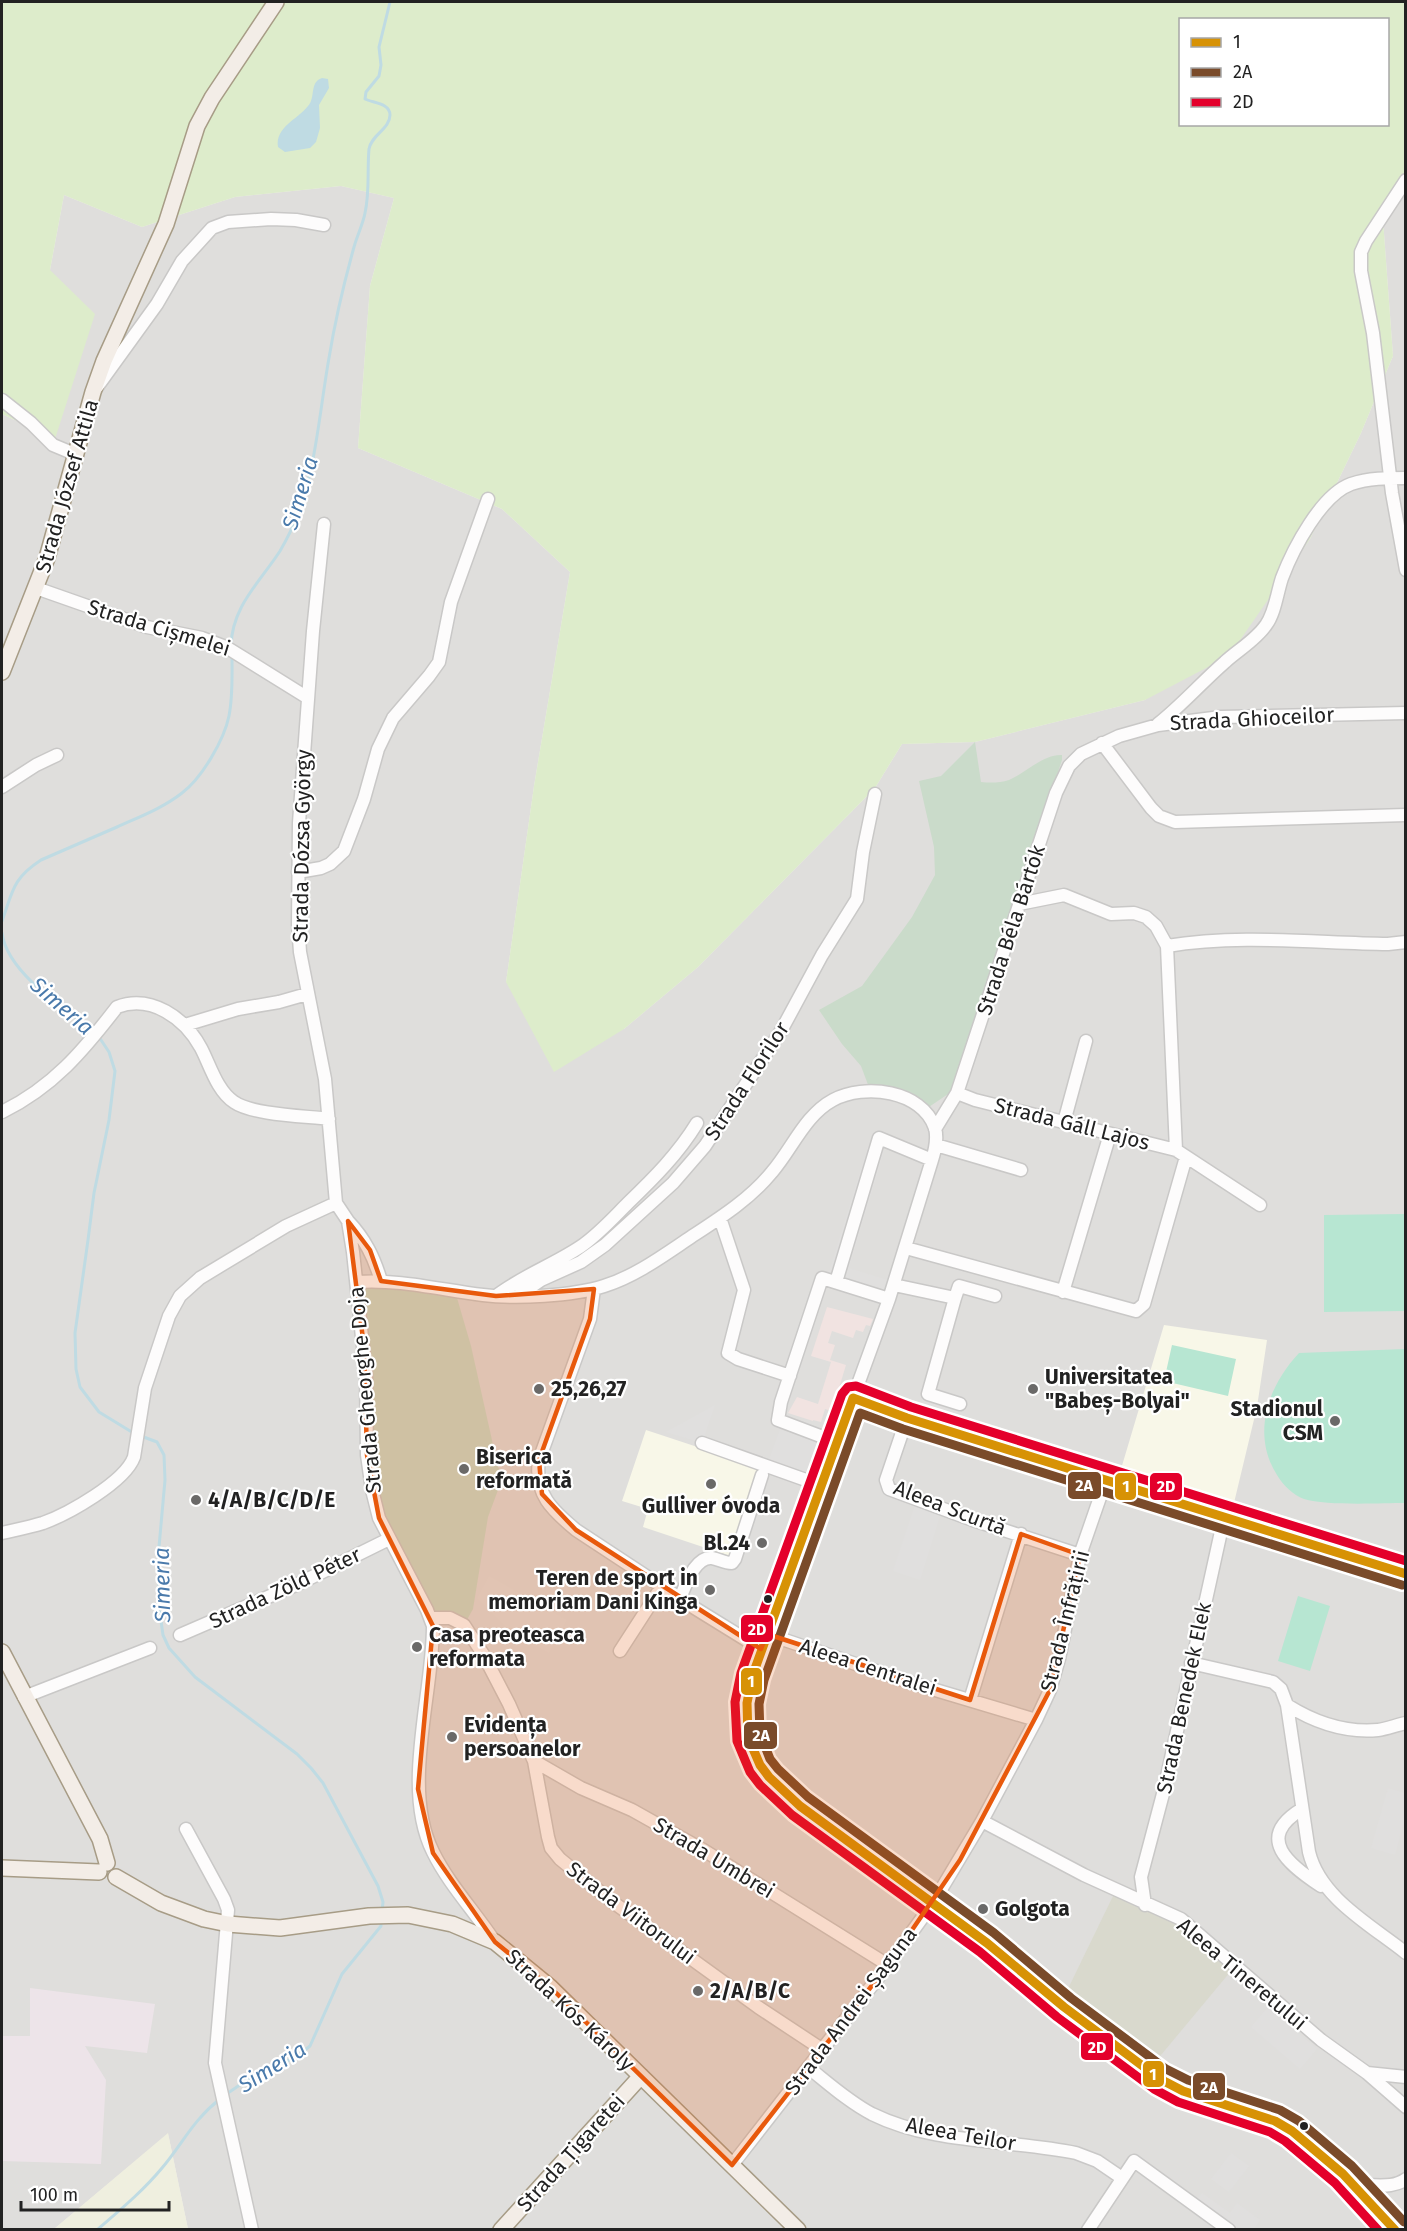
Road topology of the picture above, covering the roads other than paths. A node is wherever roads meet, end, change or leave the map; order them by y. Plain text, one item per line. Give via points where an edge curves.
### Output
1 (276, 2) edge
2 (1406, 180) edge
3 (324, 225) dead end
4 (93, 393) junction
5 (2, 400) edge
6 (77, 454) junction
7 (1390, 478) junction
8 (1406, 478) edge
9 (488, 499) dead end
10 (324, 524) dead end
11 (1406, 570) edge
12 (36, 588) junction
13 (2, 672) edge
14 (308, 698) junction
15 (1406, 713) edge
16 (1158, 725) junction
17 (1102, 743) junction
18 (57, 755) dead end
19 (2, 787) edge
20 (875, 794) dead end
21 (1406, 816) edge
22 (298, 872) junction
23 (1019, 904) junction
24 (1406, 942) edge
25 (1167, 946) junction
26 (308, 994) junction
27 (185, 1025) junction
28 (1086, 1041) dead end
29 (957, 1093) junction
30 (2, 1112) edge
31 (329, 1119) junction
32 (1064, 1122) junction
33 (697, 1123) dead end
34 (935, 1129) junction
35 (1110, 1134) junction
36 (936, 1145) junction
37 (1181, 1153) junction
38 (932, 1160) junction
39 (1021, 1170) dead end
40 (336, 1203) junction
41 (1260, 1205) dead end
42 (720, 1218) junction
43 (348, 1221) junction
44 (906, 1248) junction
45 (381, 1281) junction
46 (357, 1282) junction
47 (836, 1282) junction
48 (894, 1285) junction
49 (594, 1289) junction
50 (1063, 1292) junction
51 (496, 1296) junction
52 (518, 1296) junction
53 (995, 1296) dead end
54 (955, 1298) junction
55 (889, 1299) junction
56 (790, 1376) junction
57 (853, 1398) junction
58 (960, 1404) dead end
59 (907, 1418) junction
60 (836, 1442) junction
61 (702, 1443) dead end
62 (762, 1475) dead end
63 (1106, 1480) junction
64 (820, 1485) junction
65 (1224, 1518) junction
66 (2, 1533) edge
67 (1022, 1534) junction
68 (389, 1539) junction
69 (1080, 1555) junction
70 (1406, 1575) edge
71 (662, 1586) junction
72 (680, 1598) junction
73 (431, 1618) junction
74 (767, 1634) junction
75 (180, 1635) dead end
76 (150, 1648) dead end
77 (761, 1649) junction
78 (621, 1651) dead end
79 (2, 1652) edge
80 (1191, 1663) junction
81 (24, 1697) junction
82 (970, 1700) junction
83 (1287, 1705) junction
84 (1036, 1720) junction
85 (1406, 1723) edge
86 (534, 1761) junction
87 (1302, 1809) junction
88 (982, 1821) junction
89 (186, 1829) dead end
90 (103, 1867) junction
91 (2, 1868) edge
92 (1141, 1877) junction
93 (1330, 1892) junction
94 (1121, 1893) junction
95 (933, 1903) junction
96 (1145, 1905) junction
97 (228, 1924) junction
98 (495, 1942) junction
99 (1406, 1953) edge
100 (888, 1965) junction
101 (823, 2050) junction
102 (808, 2068) junction
103 (1367, 2073) junction
104 (641, 2076) junction
105 (1406, 2077) edge
106 (1406, 2107) edge
107 (732, 2165) junction
108 (1122, 2178) junction
109 (1406, 2179) edge
110 (1355, 2186) junction
111 (252, 2229) edge
112 (501, 2229) edge
113 (798, 2229) edge
114 (1088, 2229) edge
115 (1230, 2229) edge
116 (1395, 2229) edge

1 - 4 main road via 202,116 166,224 111,343
2 - 7 street via 1361,252
3 - 4 street, Strada József Attila via 271,219 228,222 212,228 182,261 157,304
4 - 6 main road, Strada József Attila
5 - 6 street via 53,445
6 - 12 main road, Strada József Attila
7 - 8 street
7 - 11 street
7 - 16 street via 1350,485 1337,493 1292,554 1267,624
9 - 22 street via 451,602 439,662 393,718 378,749 344,850 330,864
10 - 14 street, Strada Dózsa György
12 - 13 main road, Strada József Attila
12 - 14 street, Strada Cișmelei via 147,627 202,638 232,650
14 - 22 street, Strada Dózsa György
15 - 16 street, Strada Ghioceilor via 1221,717
16 - 17 street, Strada Ghioceilor
17 - 21 street via 1151,808 1174,822
17 - 23 street, Strada Béla Bártók via 1069,766 1056,793
18 - 19 street
20 - 52 street, Strada Florilor via 857,899 781,1031 705,1146 673,1183 605,1245
22 - 26 street, Strada Dózsa György via 298,924
23 - 25 street via 1064,895 1111,914 1134,913 1156,926
23 - 29 street, Strada Béla Bártók
24 - 25 street via 1232,939
25 - 37 street
26 - 27 street
26 - 31 street, Strada Dózsa György
27 - 30 street via 158,1007 138,1003 117,1007 72,1062 48,1084
27 - 31 street via 232,1101 250,1109
28 - 32 street
29 - 32 street, Strada Gáll Lajos via 975,1101
29 - 34 street, Strada Béla Bártók
31 - 40 street, Strada Dózsa György
32 - 35 street, Strada Gáll Lajos
33 - 51 street, Strada Florilor via 665,1167 597,1234
34 - 36 street
34 - 42 street via 914,1103 893,1094 870,1090 839,1096 811,1119 766,1180
35 - 37 street, Strada Gáll Lajos
35 - 50 street
36 - 38 street
36 - 39 street
37 - 41 street
37 - 50 street via 1141,1309 1136,1311
38 - 44 street
38 - 47 street via 879,1138
40 - 43 street, Strada Gheorghe Doja
40 - 66 street via 297,1219 200,1278 180,1296 152,1366 137,1445 122,1476 56,1518
42 - 49 street via 650,1264
42 - 56 street via 744,1290 728,1353
43 - 45 street via 370,1250
43 - 46 street, Strada Gheorghe Doja
44 - 48 street
44 - 50 street
45 - 46 street
45 - 51 street
46 - 68 street, Strada Gheorghe Doja via 366,1375 369,1474 375,1506
47 - 55 street
47 - 56 street via 822,1278
48 - 54 street
48 - 55 street
49 - 52 street
49 - 71 street via 590,1319 539,1460 538,1483 549,1505 576,1530
51 - 52 street
53 - 54 street via 959,1286
54 - 58 street via 928,1394
55 - 57 street
56 - 60 street via 778,1420
57 - 59 street
57 - 60 street
59 - 63 street
59 - 67 street, Aleea Scurtă via 886,1480 889,1490
60 - 64 street
61 - 64 street
62 - 72 street via 732,1563 712,1558 698,1563
63 - 65 street
63 - 69 street, Strada Înfrățirii
64 - 74 street
65 - 70 street
65 - 80 street, Strada Benedek Elek
67 - 69 street, Aleea Scurtă
67 - 82 street
68 - 73 street, Strada Gheorghe Doja
68 - 75 street, Strada Zöld Péter
69 - 84 street, Strada Înfrățirii via 1059,1659
71 - 72 street
71 - 78 street
72 - 77 street
73 - 86 street, Strada Viitorului via 450,1618 464,1625 503,1691
73 - 98 street, Strada Gheorghe Doja via 433,1644 418,1789 422,1819 437,1860
74 - 77 street
74 - 82 street, Aleea Centralei
76 - 81 street
77 - 95 street via 746,1714 748,1737 760,1765 800,1806
79 - 81 main road
80 - 83 street via 1273,1682 1281,1689
80 - 92 street, Strada Benedek Elek
81 - 90 main road via 100,1839
82 - 84 street, Aleea Centralei
83 - 85 street via 1323,1724 1353,1730 1380,1730
83 - 87 street
84 - 88 street, Strada Înfrățirii
86 - 100 street, Strada Umbrei via 705,1851
86 - 101 street, Strada Viitorului via 548,1837 560,1859 610,1900
87 - 93 street via 1311,1863
87 - 93 street via 1283,1823 1280,1848 1295,1869
88 - 94 street, Aleea Tineretului
88 - 95 street, Strada Andrei Șaguna
89 - 97 street via 224,1899
90 - 91 main road
90 - 97 main road, Strada Kós Károly via 116,1867 116,1877 161,1903
92 - 94 street
92 - 96 street, Strada Benedek Elek
93 - 99 street
94 - 96 street, Aleea Tineretului
95 - 100 street, Strada Andrei Șaguna
95 - 110 street via 1160,2079 1183,2091 1284,2126
96 - 103 street, Aleea Tineretului via 1181,1920 1321,2040
97 - 98 main road, Strada Kós Károly via 280,1928 390,1915 436,1919
97 - 111 street via 215,2046 217,2077
98 - 104 main road, Strada Kós Károly via 550,1988
100 - 101 street, Strada Andrei Șaguna
101 - 102 street, Strada Andrei Șaguna
102 - 107 street, Strada Andrei Șaguna
102 - 108 street, Aleea Teilor via 860,2107 884,2119 941,2134 1076,2152
103 - 105 street, Aleea Tineretului
103 - 106 street, Aleea Tineretului
104 - 107 main road, Strada Kós Károly
104 - 112 main road, Strada Țigaretei
107 - 113 main road, Strada Kós Károly
108 - 114 street
108 - 115 street via 1134,2161
109 - 110 street via 1388,2186
110 - 116 street

